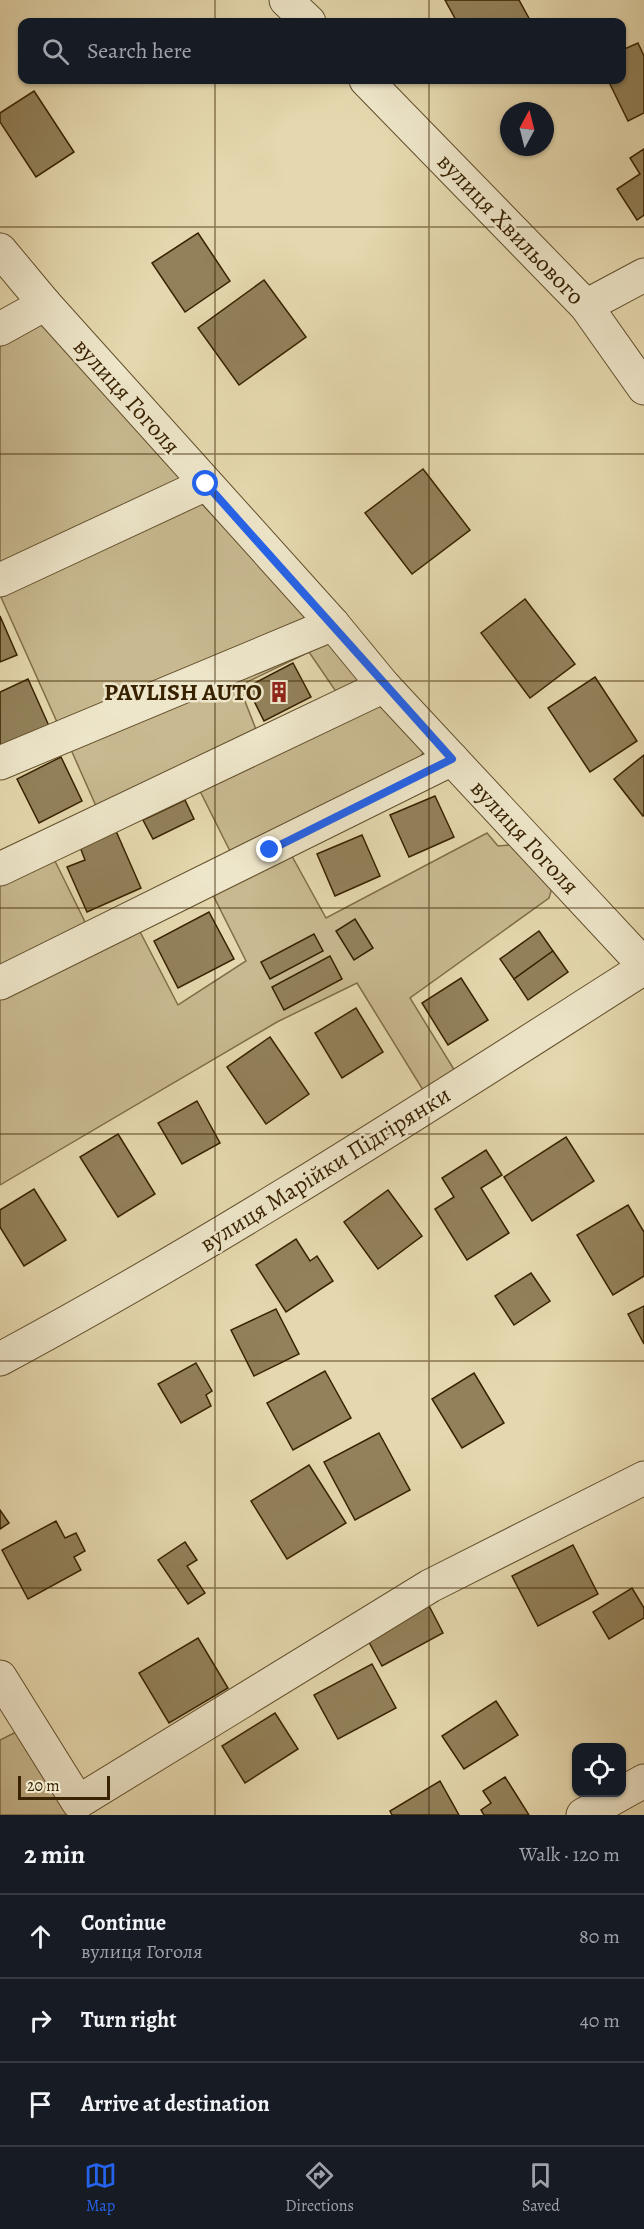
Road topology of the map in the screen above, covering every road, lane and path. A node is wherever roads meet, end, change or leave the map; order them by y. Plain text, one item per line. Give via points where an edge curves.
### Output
1 (286, 0) edge
2 (305, 18) edge
3 (370, 84) edge
4 (0, 250) edge
5 (644, 275) edge
6 (45, 304) junction
7 (586, 306) junction
8 (0, 329) edge
9 (644, 388) edge
10 (206, 484) junction
11 (0, 580) edge
12 (333, 624) junction
13 (384, 686) junction
14 (452, 759) junction
15 (0, 763) edge
16 (0, 869) edge
17 (644, 967) edge
18 (0, 983) edge
19 (0, 1359) edge
20 (644, 1478) edge
21 (0, 1677) edge
22 (644, 1781) edge
23 (583, 1815) edge

1 - 2 street
3 - 7 street, вулиця Хвильового
4 - 6 street, вулиця Гоголя
5 - 7 street
6 - 8 street
6 - 10 street, вулиця Гоголя
7 - 9 street, вулиця Хвильового
10 - 11 street
10 - 12 street, вулиця Гоголя
12 - 13 street, вулиця Гоголя
12 - 15 street
13 - 14 street, вулиця Гоголя
13 - 16 street
14 - 17 street, вулиця Гоголя
14 - 18 street
17 - 19 street, вулиця Марійки Підгірянки via 297,1189
20 - 21 street via 430,1586 78,1802
22 - 23 street

